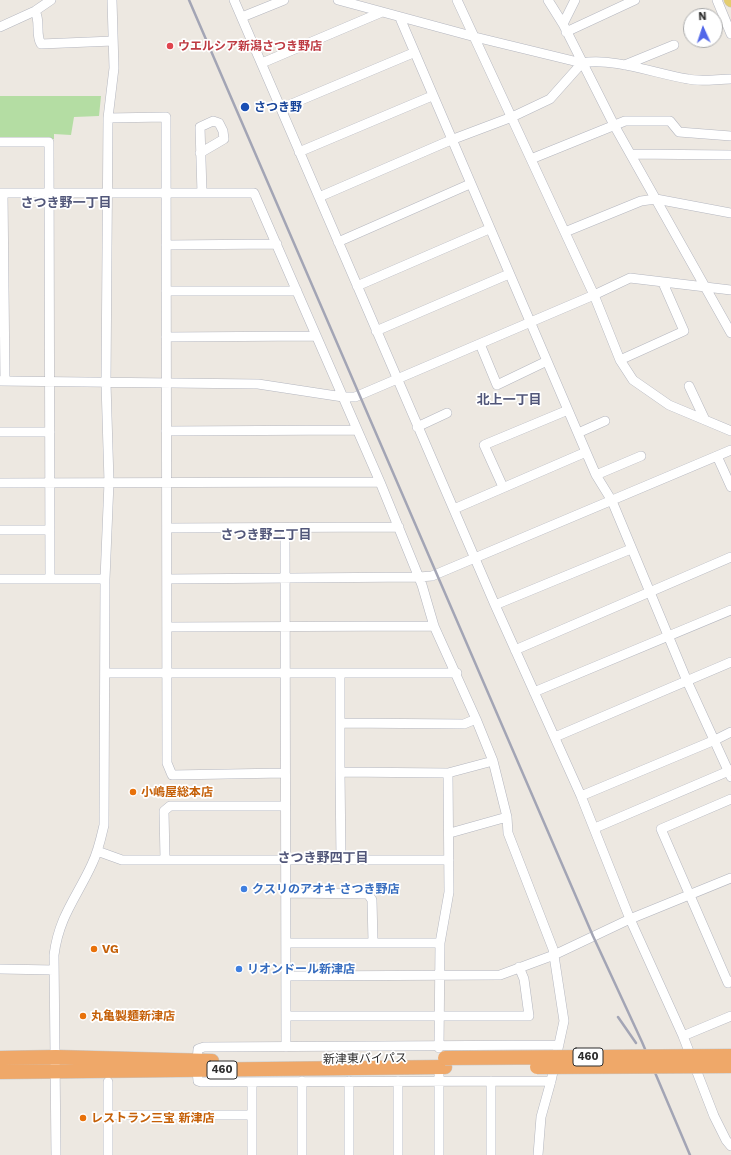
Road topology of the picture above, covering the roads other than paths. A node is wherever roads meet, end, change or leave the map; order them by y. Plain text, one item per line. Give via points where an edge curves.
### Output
1 (51, 0) edge
2 (112, 0) edge
3 (234, 0) edge
4 (284, 0) edge
5 (338, 0) edge
6 (457, 0) edge
7 (548, 0) edge
8 (575, 0) edge
9 (635, 0) edge
10 (717, 0) edge
11 (35, 11) junction
12 (382, 12) junction
13 (242, 17) junction
14 (400, 18) junction
15 (0, 27) edge
16 (565, 28) junction
17 (731, 34) edge
18 (474, 37) junction
19 (113, 41) junction
20 (674, 45) dead end
21 (413, 53) junction
22 (262, 63) junction
23 (582, 63) junction
24 (624, 65) junction
25 (731, 79) edge
26 (432, 96) junction
27 (282, 108) junction
28 (512, 117) junction
29 (108, 118) junction
30 (614, 125) junction
31 (731, 136) edge
32 (451, 140) junction
33 (0, 142) edge
34 (299, 152) junction
35 (200, 153) dead end
36 (631, 154) junction
37 (731, 155) edge
38 (531, 158) junction
39 (470, 184) junction
40 (49, 193) junction
41 (108, 193) junction
42 (166, 193) junction
43 (202, 193) junction
44 (2, 194) edge
45 (319, 197) junction
46 (656, 199) junction
47 (731, 213) edge
48 (489, 229) junction
49 (565, 232) junction
50 (338, 242) junction
51 (277, 244) junction
52 (166, 245) junction
53 (509, 274) junction
54 (663, 282) junction
55 (357, 286) junction
56 (704, 288) junction
57 (731, 290) edge
58 (297, 291) junction
59 (166, 292) junction
60 (594, 295) junction
61 (530, 322) junction
62 (376, 331) junction
63 (731, 333) edge
64 (315, 336) junction
65 (166, 337) junction
66 (480, 344) junction
67 (620, 360) junction
68 (547, 361) junction
69 (396, 379) junction
70 (2, 381) edge
71 (50, 381) junction
72 (106, 383) junction
73 (166, 384) junction
74 (690, 386) dead end
75 (343, 397) junction
76 (568, 410) junction
77 (447, 413) dead end
78 (705, 420) junction
79 (605, 421) dead end
80 (417, 427) junction
81 (356, 430) junction
82 (166, 431) junction
83 (731, 431) edge
84 (0, 432) edge
85 (50, 432) junction
86 (578, 433) junction
87 (731, 450) edge
88 (586, 452) junction
89 (641, 456) dead end
90 (717, 456) junction
91 (596, 475) junction
92 (50, 482) junction
93 (109, 482) junction
94 (167, 482) junction
95 (380, 482) junction
96 (0, 483) edge
97 (503, 487) junction
98 (731, 487) edge
99 (612, 501) junction
100 (454, 509) junction
101 (399, 527) junction
102 (167, 528) junction
103 (285, 528) junction
104 (0, 530) edge
105 (50, 530) junction
106 (631, 549) junction
107 (731, 557) edge
108 (474, 558) junction
109 (286, 578) junction
110 (419, 578) junction
111 (0, 579) edge
112 (50, 579) junction
113 (105, 579) junction
114 (167, 579) junction
115 (649, 592) junction
116 (495, 605) junction
117 (731, 610) edge
118 (286, 626) junction
119 (434, 626) junction
120 (167, 627) junction
121 (669, 635) junction
122 (515, 650) junction
123 (731, 662) edge
124 (105, 673) junction
125 (457, 673) junction
126 (167, 674) junction
127 (286, 674) junction
128 (340, 674) junction
129 (687, 681) junction
130 (534, 692) junction
131 (476, 719) junction
132 (340, 723) junction
133 (731, 732) edge
134 (554, 738) junction
135 (715, 740) junction
136 (493, 761) junction
137 (340, 772) junction
138 (730, 772) edge
139 (284, 773) junction
140 (448, 773) junction
141 (581, 796) junction
142 (731, 799) edge
143 (285, 806) junction
144 (507, 817) junction
145 (595, 828) junction
146 (450, 833) junction
147 (97, 852) junction
148 (166, 859) junction
149 (287, 860) junction
150 (341, 860) junction
151 (449, 860) junction
152 (731, 878) edge
153 (287, 893) junction
154 (690, 895) junction
155 (630, 919) junction
156 (373, 942) junction
157 (287, 943) junction
158 (440, 943) junction
159 (554, 955) junction
160 (519, 967) junction
161 (0, 969) edge
162 (54, 970) junction
163 (440, 975) junction
164 (286, 976) junction
165 (731, 981) edge
166 (286, 1016) junction
167 (440, 1016) junction
168 (731, 1016) edge
169 (683, 1036) junction
170 (559, 1045) junction
171 (286, 1047) junction
172 (731, 1056) edge
173 (0, 1058) edge
174 (441, 1062) junction
175 (56, 1065) junction
176 (197, 1066) junction
177 (731, 1066) edge
178 (0, 1072) edge
179 (349, 1081) junction
180 (398, 1081) junction
181 (491, 1081) junction
182 (551, 1081) junction
183 (108, 1082) dead end
184 (252, 1082) junction
185 (302, 1082) junction
186 (108, 1115) junction
187 (252, 1115) junction
188 (731, 1146) edge
189 (56, 1155) edge
190 (108, 1155) edge
191 (252, 1155) edge
192 (302, 1155) edge
193 (349, 1155) edge
194 (398, 1155) edge
195 (440, 1155) edge
196 (491, 1155) edge
197 (538, 1155) edge

1 - 11 street
2 - 19 street
3 - 13 street
4 - 13 street
5 - 12 street
6 - 18 street
7 - 16 street
8 - 16 street
9 - 16 street
10 - 17 street
11 - 15 street
11 - 19 street via 39,18 41,44
12 - 14 street
12 - 22 street
13 - 22 street
14 - 18 street
14 - 21 street
16 - 23 street
18 - 23 street
18 - 28 street
19 - 29 street via 114,68
20 - 24 street
21 - 26 street
21 - 27 street
22 - 27 street
23 - 24 street
23 - 28 street via 550,99
23 - 30 street
24 - 25 street via 690,80
26 - 32 street
26 - 34 street
27 - 34 street
28 - 32 street
28 - 38 street
29 - 41 street
29 - 42 street via 166,117
30 - 31 street via 625,121 670,122 679,132
30 - 36 street
30 - 38 street
32 - 39 street
32 - 45 street
33 - 40 street via 49,142
34 - 45 street
35 - 43 street
36 - 37 street
36 - 46 street
38 - 49 street
39 - 48 street
39 - 50 street
40 - 41 street
40 - 44 street
40 - 71 street
41 - 42 street
41 - 72 street
42 - 43 street
42 - 52 street
43 - 51 street via 254,193
44 - 70 street
45 - 50 street
46 - 47 street
46 - 49 street via 641,201
46 - 56 street
48 - 53 street
48 - 55 street
49 - 60 street
50 - 55 street
51 - 52 street
51 - 58 street
52 - 59 street
53 - 61 street
53 - 62 street
54 - 56 street
54 - 60 street via 630,278
54 - 67 street via 684,331
55 - 62 street
56 - 57 street
56 - 63 street
58 - 59 street
58 - 64 street
59 - 65 street
60 - 61 street
60 - 67 street
61 - 66 street
61 - 68 street
62 - 69 street
64 - 65 street
64 - 75 street
65 - 73 street
66 - 68 street via 497,384
66 - 69 street
67 - 78 street via 632,380 669,405
68 - 76 street
69 - 75 street via 354,397
69 - 80 street
70 - 71 street
71 - 72 street
71 - 85 street
72 - 73 street
72 - 93 street
73 - 75 street via 258,384
73 - 82 street
74 - 78 street
75 - 81 street
76 - 86 street
76 - 97 street via 484,445
77 - 80 street
78 - 83 street
79 - 86 street
80 - 100 street
81 - 82 street
81 - 95 street
82 - 94 street
84 - 85 street
85 - 92 street
86 - 88 street
87 - 90 street
88 - 91 street
88 - 97 street
89 - 91 street
90 - 98 street
90 - 99 street
91 - 99 street
92 - 93 street
92 - 96 street
92 - 105 street
93 - 94 street
93 - 113 street
94 - 95 street
94 - 102 street
95 - 101 street
97 - 100 street
99 - 106 street
99 - 108 street
100 - 108 street
101 - 103 street
101 - 110 street
102 - 103 street
102 - 114 street
103 - 109 street
104 - 105 street
105 - 112 street
106 - 115 street
106 - 116 street
107 - 115 street
108 - 110 street via 437,574
108 - 116 street
109 - 110 street
109 - 114 street
109 - 118 street
110 - 119 street
111 - 112 street
112 - 113 street
113 - 124 street
114 - 120 street
115 - 121 street
115 - 122 street
116 - 122 street
117 - 121 street
118 - 119 street
118 - 120 street
118 - 127 street
119 - 125 street
120 - 126 street
121 - 129 street
121 - 130 street
122 - 130 street
123 - 129 street
124 - 126 street
124 - 147 street via 104,825
125 - 128 street
125 - 131 street
126 - 127 street
126 - 139 street via 167,763 172,775
127 - 128 street
127 - 139 street
128 - 132 street
129 - 134 street
129 - 135 street
130 - 134 street
131 - 132 street via 464,724
131 - 136 street
132 - 137 street
133 - 135 street
134 - 141 street
135 - 138 street
135 - 141 street
136 - 140 street
136 - 144 street
137 - 140 street
137 - 150 street
138 - 145 street
139 - 143 street
140 - 146 street
141 - 145 street
142 - 154 street via 661,830
143 - 148 street via 170,806 164,811
143 - 149 street
144 - 146 street
144 - 159 street via 508,833
145 - 155 street
146 - 151 street
147 - 148 street via 122,860
147 - 162 street via 62,919 55,943
148 - 149 street
149 - 150 street
149 - 153 street
150 - 151 street
151 - 158 street via 449,892
152 - 154 street
153 - 156 street via 368,894 372,900
153 - 157 street
154 - 155 street
154 - 165 street via 728,982
155 - 159 street
155 - 169 street
156 - 157 street
156 - 158 street
157 - 164 street
158 - 163 street
159 - 160 street
159 - 170 street via 564,1021
160 - 163 street via 500,975
160 - 167 street via 524,978 529,1016
161 - 162 street
162 - 175 street
163 - 164 street
163 - 167 street
164 - 166 street
166 - 167 street
166 - 171 street
167 - 174 street
168 - 169 street
169 - 188 street via 714,1116
170 - 174 street
170 - 182 street
171 - 174 street
171 - 176 street via 204,1047 198,1049
172 - 174 highway, 新津東バイパス / 460, bridge
173 - 175 highway, 新津東バイパス / 460
174 - 176 highway, 新津東バイパス / 460
174 - 177 highway, 新津東バイパス / 460, bridge
174 - 180 street
174 - 181 street
174 - 195 street
175 - 176 highway, 新津東バイパス / 460
175 - 178 highway, 新津東バイパス / 460
175 - 189 street
176 - 184 street via 198,1081
179 - 180 street
179 - 185 street
179 - 193 street
180 - 194 street
181 - 182 street
181 - 196 street
182 - 197 street via 541,1117
183 - 186 street
184 - 185 street
184 - 187 street
185 - 192 street
186 - 187 street
186 - 190 street
187 - 191 street

